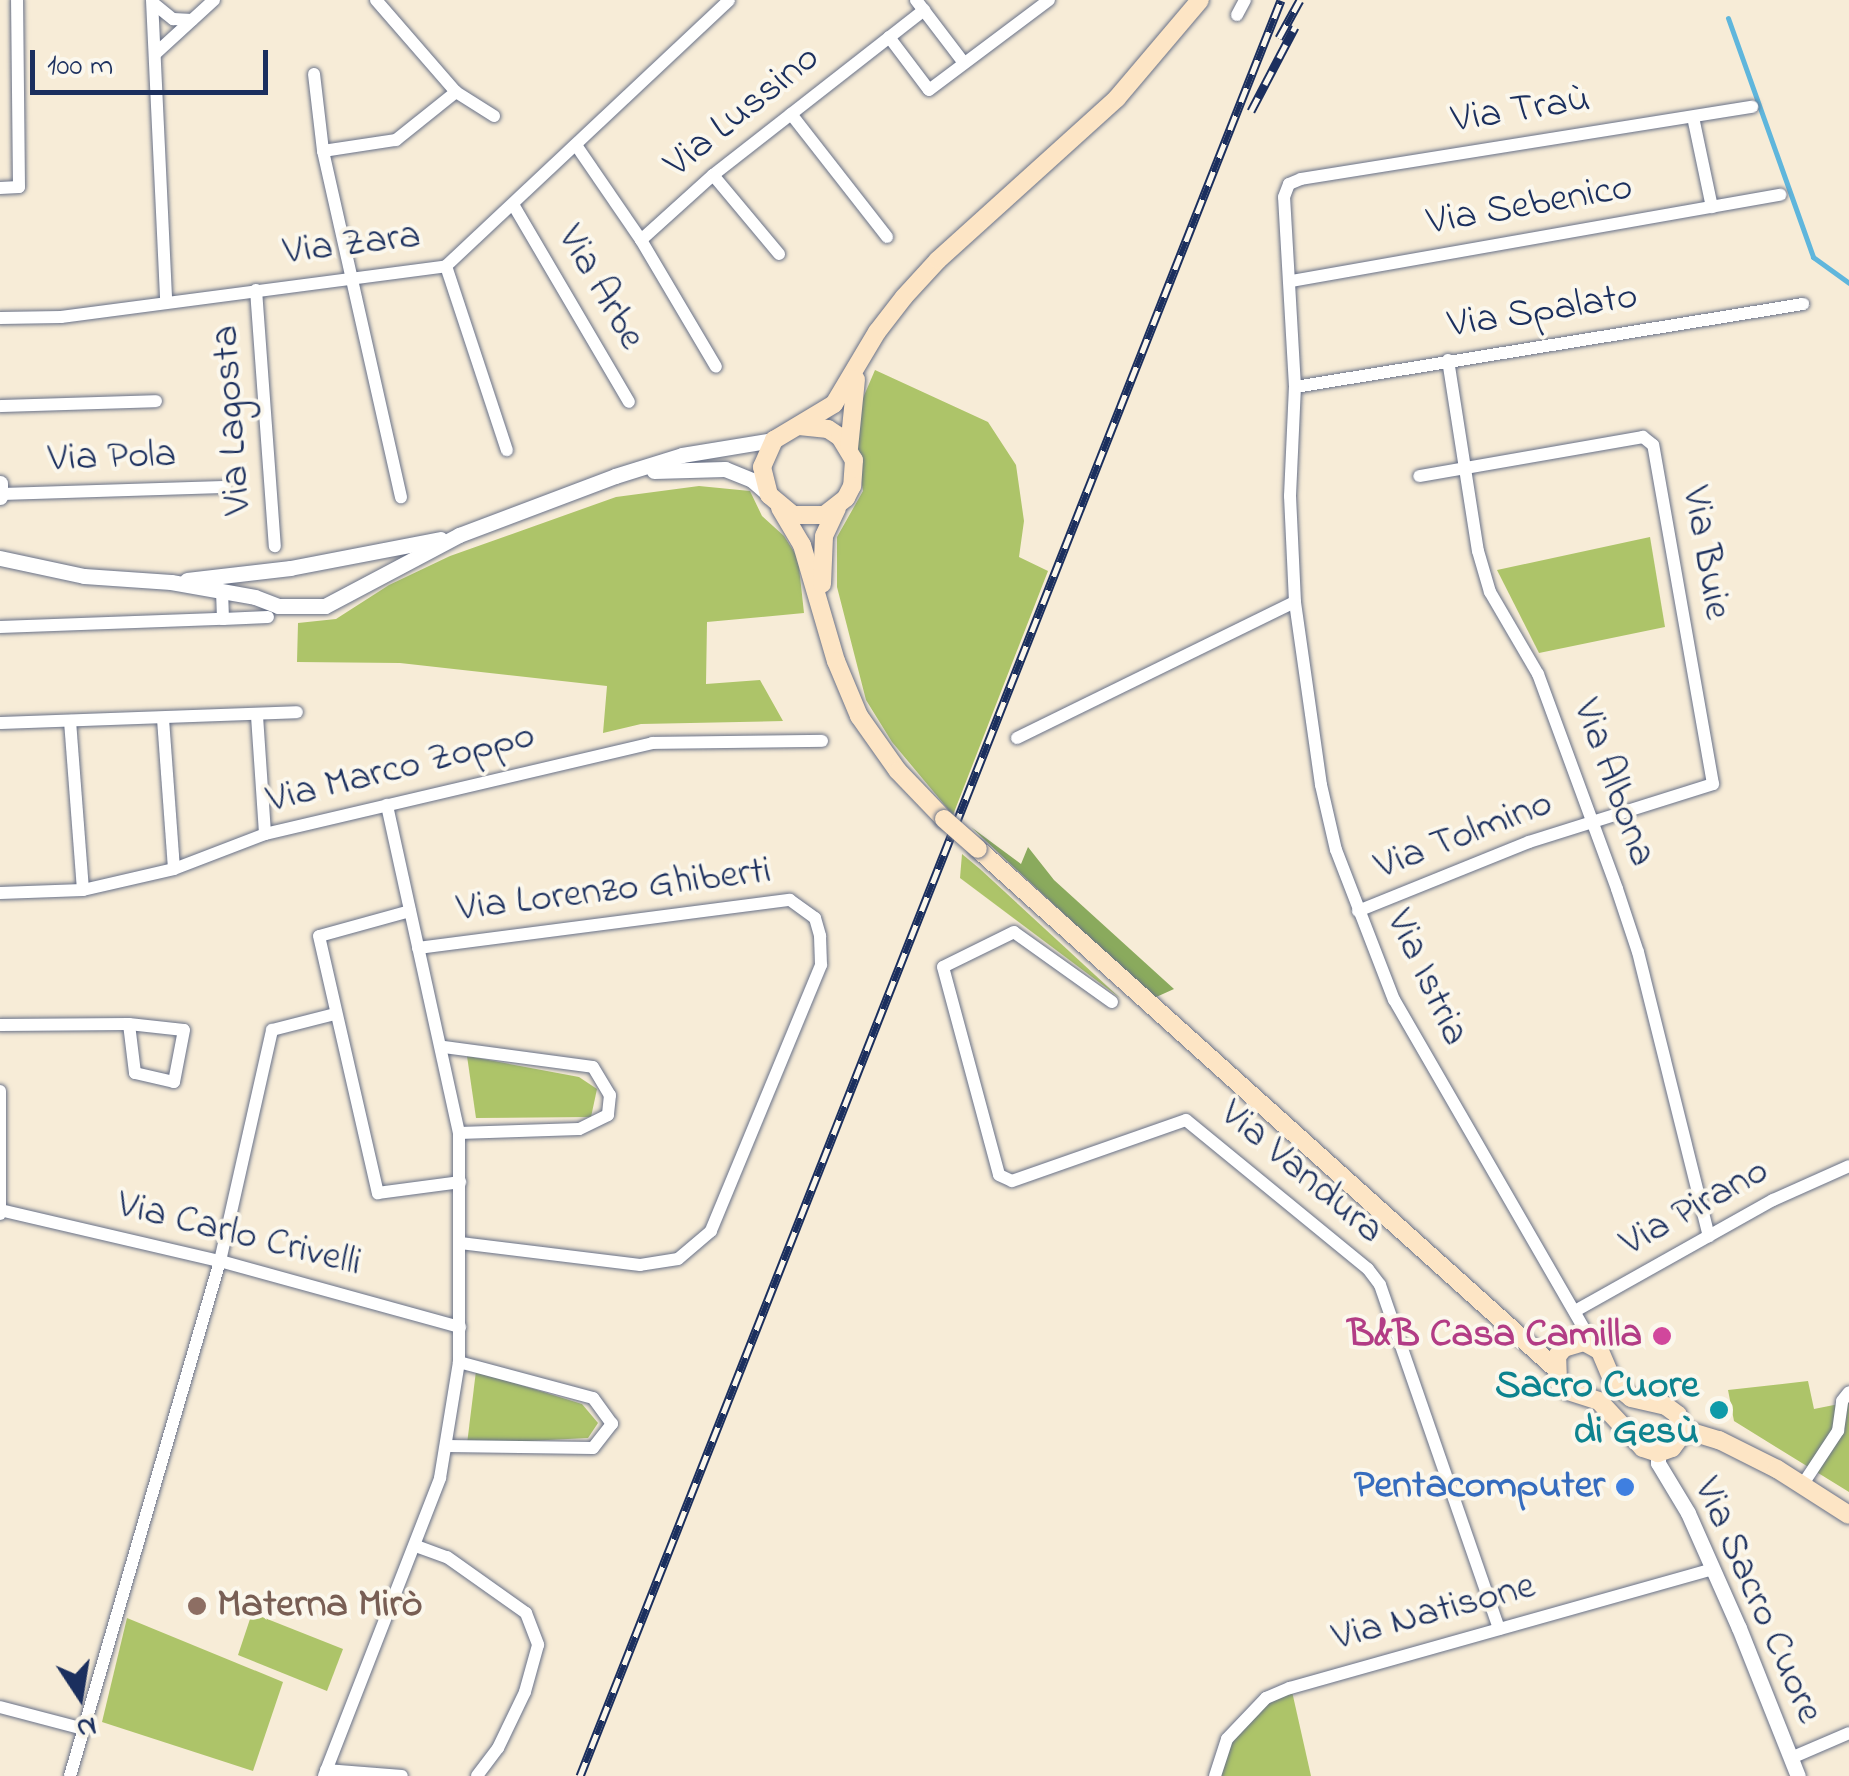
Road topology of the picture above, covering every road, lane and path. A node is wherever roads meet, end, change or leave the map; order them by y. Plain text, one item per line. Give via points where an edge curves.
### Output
1 (17, 0) edge
2 (214, 0) edge
3 (376, 0) edge
4 (729, 0) edge
5 (1049, 0) edge
6 (1200, 0) edge
7 (1245, 0) edge
8 (152, 2) edge
9 (920, 5) edge
10 (1189, 8) edge
11 (1237, 15) dead end
12 (192, 20) junction
13 (889, 38) junction
14 (155, 54) junction
15 (964, 63) junction
16 (314, 74) dead end
17 (456, 92) junction
18 (1752, 107) dead end
19 (791, 114) junction
20 (494, 116) dead end
21 (1693, 117) junction
22 (576, 145) junction
23 (323, 151) junction
24 (713, 175) junction
25 (1301, 179) joint
26 (0, 188) edge
27 (1780, 196) dead end
28 (514, 206) junction
29 (1712, 207) junction
30 (886, 237) dead end
31 (640, 240) junction
32 (779, 254) dead end
33 (446, 266) junction
34 (350, 279) junction
35 (1291, 281) junction
36 (256, 290) junction
37 (166, 302) junction
38 (1803, 304) dead end
39 (0, 318) edge
40 (1448, 360) junction
41 (716, 367) dead end
42 (858, 369) junction
43 (1295, 387) junction
44 (156, 401) dead end
45 (629, 402) dead end
46 (0, 406) edge
47 (799, 426) junction
48 (774, 440) junction
49 (849, 448) junction
50 (508, 450) dead end
51 (1468, 468) junction
52 (615, 476) junction
53 (1419, 476) dead end
54 (0, 483) edge
55 (225, 487) dead end
56 (0, 496) edge
57 (402, 497) dead end
58 (774, 501) junction
59 (837, 508) junction
60 (459, 535) junction
61 (275, 546) dead end
62 (0, 558) edge
63 (171, 582) junction
64 (222, 592) junction
65 (1295, 602) junction
66 (823, 605) junction
67 (268, 616) dead end
68 (222, 619) junction
69 (0, 627) edge
70 (298, 712) dead end
71 (257, 716) junction
72 (163, 719) junction
73 (70, 721) junction
74 (0, 724) edge
75 (1017, 738) dead end
76 (822, 741) dead end
77 (387, 804) junction
78 (1593, 822) junction
79 (265, 834) junction
80 (174, 870) junction
81 (83, 890) junction
82 (0, 893) edge
83 (410, 911) junction
84 (1358, 911) junction
85 (418, 948) junction
86 (1112, 1002) dead end
87 (335, 1014) junction
88 (130, 1024) junction
89 (0, 1025) edge
90 (444, 1047) junction
91 (0, 1091) edge
92 (459, 1133) junction
93 (1, 1139) edge
94 (1849, 1166) edge
95 (460, 1182) junction
96 (0, 1212) edge
97 (1709, 1236) junction
98 (460, 1243) junction
99 (220, 1261) junction
100 (1574, 1311) junction
101 (460, 1327) junction
102 (1594, 1346) junction
103 (459, 1362) junction
104 (1554, 1367) junction
105 (1606, 1370) junction
106 (1849, 1392) edge
107 (1583, 1393) junction
108 (1652, 1405) junction
109 (1682, 1428) junction
110 (1634, 1434) junction
111 (447, 1446) junction
112 (1658, 1452) junction
113 (1804, 1484) junction
114 (1849, 1515) edge
115 (416, 1546) junction
116 (1713, 1569) junction
117 (1499, 1629) junction
118 (0, 1708) edge
119 (84, 1728) junction
120 (1849, 1734) edge
121 (1791, 1758) junction
122 (325, 1773) edge
123 (70, 1776) edge
124 (402, 1776) edge
125 (477, 1776) edge
126 (1215, 1776) edge
127 (1798, 1776) edge

1 - 26 street via 19,186
2 - 12 street
3 - 17 street
4 - 22 street, Via Zara
5 - 15 street
6 - 10 main road
7 - 11 street
8 - 12 street via 172,19
8 - 14 street
9 - 13 street, Via Lussino
9 - 15 street
10 - 42 main road via 1118,98 938,260 877,332
12 - 14 street
13 - 15 street via 929,90
13 - 19 street, Via Lussino
14 - 37 street
16 - 23 street
17 - 20 street
17 - 23 street via 396,140
18 - 21 street, Via Traù
19 - 24 street, Via Lussino
19 - 30 street
21 - 25 street, Via Traù
21 - 29 street
22 - 28 street, Via Zara
22 - 31 street
23 - 34 street
24 - 31 street, Via Lussino
24 - 32 street
25 - 35 street, Via Istria via 1284,196
27 - 29 street, Via Sebenico
28 - 33 street, Via Zara
28 - 45 street, Via Arbe
29 - 35 street, Via Sebenico
31 - 41 street
33 - 34 street, Via Zara
33 - 50 street
34 - 36 street, Via Zara
34 - 57 street
35 - 43 street, Via Istria
36 - 37 street, Via Zara
36 - 61 street, Via Lagosta
37 - 39 street, Via Zara
38 - 40 street, Via Spalato
40 - 43 street, Via Spalato
40 - 51 street, Via Albona
42 - 47 main road via 834,404
42 - 49 main road
43 - 65 street, Via Istria
44 - 46 street
47 - 48 main road
47 - 49 main road via 828,428
48 - 52 street via 682,455
48 - 58 main road via 762,467
49 - 59 main road via 855,473
51 - 53 street, Via Buie
51 - 78 street, Via Albona via 1490,592 1538,674
51 - 78 street, Via Buie via 1643,437 1653,446 1713,784
52 - 58 street via 725,469 752,480
52 - 60 street
54 - 56 street
55 - 56 street, Via Pola
58 - 59 main road via 808,517
58 - 66 main road via 802,544
59 - 66 main road via 824,536
60 - 63 street via 290,568
60 - 64 street via 325,606 278,606
62 - 63 street via 84,576
63 - 64 street
64 - 68 street
65 - 75 street
65 - 84 street, Via Istria via 1320,785
66 - 104 main road, bridge via 859,716 944,819
67 - 68 street
68 - 69 street
70 - 71 street
71 - 72 street
71 - 79 street
72 - 73 street
72 - 80 street
73 - 74 street
73 - 81 street
76 - 77 street, Via Marco Zoppo via 652,743
77 - 79 street, Via Marco Zoppo
77 - 83 street
78 - 84 street, Via Tolmino
78 - 97 street, Via Albona via 1638,952
79 - 80 street, Via Marco Zoppo
80 - 81 street, Via Marco Zoppo
81 - 82 street, Via Marco Zoppo
83 - 85 street
83 - 87 street via 319,936
84 - 100 street, Via Istria via 1421,1051
85 - 90 street
85 - 98 street, Via Lorenzo Ghiberti via 790,900 815,918 820,936 822,965 710,1232 678,1258 640,1265
86 - 117 street, Via Vandura via 1014,932 943,967 999,1174 1012,1180 1186,1120 1368,1269 1380,1285
87 - 95 street via 378,1193
87 - 99 street via 272,1030
88 - 88 street via 184,1030 174,1082 135,1073
88 - 89 street
90 - 92 street
90 - 92 street via 593,1067 610,1096 608,1116 579,1129
91 - 93 street
92 - 95 street
93 - 96 street
94 - 97 street, Via Pirano
95 - 98 street
96 - 99 street, Via Carlo Crivelli
97 - 100 street, Via Pirano
98 - 101 street
99 - 101 street, Via Carlo Crivelli
99 - 119 street
100 - 102 street, Via Istria
101 - 103 street
102 - 104 main road via 1564,1348
102 - 105 main road
103 - 111 street
103 - 111 street via 593,1398 612,1424 593,1448
104 - 107 main road via 1563,1386
105 - 107 main road
105 - 108 main road via 1631,1398
106 - 113 street via 1838,1431
107 - 110 main road
108 - 109 main road via 1672,1410
108 - 110 main road via 1637,1416
109 - 112 main road via 1677,1442
109 - 113 main road
110 - 112 main road via 1643,1448
111 - 115 street
112 - 116 street, Via Sacro Cuore
113 - 114 main road
115 - 122 street
115 - 125 street via 447,1557 526,1614 538,1645 525,1692
116 - 117 street, Via Natisone
116 - 121 street, Via Sacro Cuore
117 - 126 street, Via Natisone via 1266,1698 1227,1739
118 - 119 street
119 - 123 street
120 - 121 street
121 - 127 street, Via Sacro Cuore
122 - 124 street

